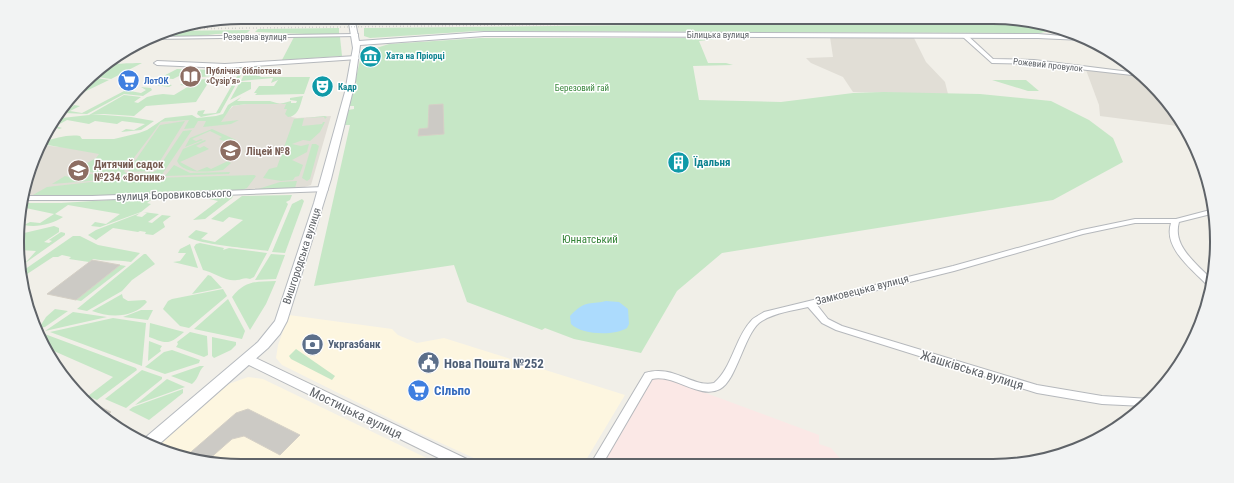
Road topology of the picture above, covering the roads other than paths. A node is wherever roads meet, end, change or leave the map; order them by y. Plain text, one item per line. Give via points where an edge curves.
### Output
1 (354, 24) edge
2 (356, 35) junction
3 (965, 36) junction
4 (167, 38) edge
5 (1068, 38) edge
6 (356, 43) junction
7 (356, 58) junction
8 (157, 63) dead end
9 (1131, 74) edge
10 (324, 189) junction
11 (28, 198) edge
12 (1208, 213) edge
13 (1176, 221) junction
14 (1207, 279) edge
15 (810, 303) junction
16 (247, 359) junction
17 (1139, 402) edge
18 (153, 440) edge
19 (454, 459) edge
20 (600, 459) edge

1 - 2 main road, Вишгородська вулиця
2 - 4 street, Резервна вулиця
2 - 6 main road, Вишгородська вулиця
3 - 5 main road, Білицька вулиця
3 - 6 main road, Білицька вулиця via 511,34
3 - 9 street, Рожевий провулок via 992,61 1034,62
6 - 7 main road, Вишгородська вулиця
7 - 8 street via 225,66
7 - 10 main road, Вишгородська вулиця
10 - 11 street, вулиця Боровиковського
10 - 16 main road, Вишгородська вулиця via 280,321 268,340
12 - 13 street, Замковецька вулиця
13 - 14 street via 1173,233 1175,243
13 - 15 street, Замковецька вулиця via 1135,221 1082,232 954,268
15 - 17 street, Жашківська вулиця via 825,321 839,328 1036,389 1102,400
15 - 20 street, Замковецька вулиця via 767,314 754,322 740,345 725,380 719,386 702,386 656,373 649,376
16 - 18 main road, Вишгородська вулиця
16 - 19 street, Мостицька вулиця

